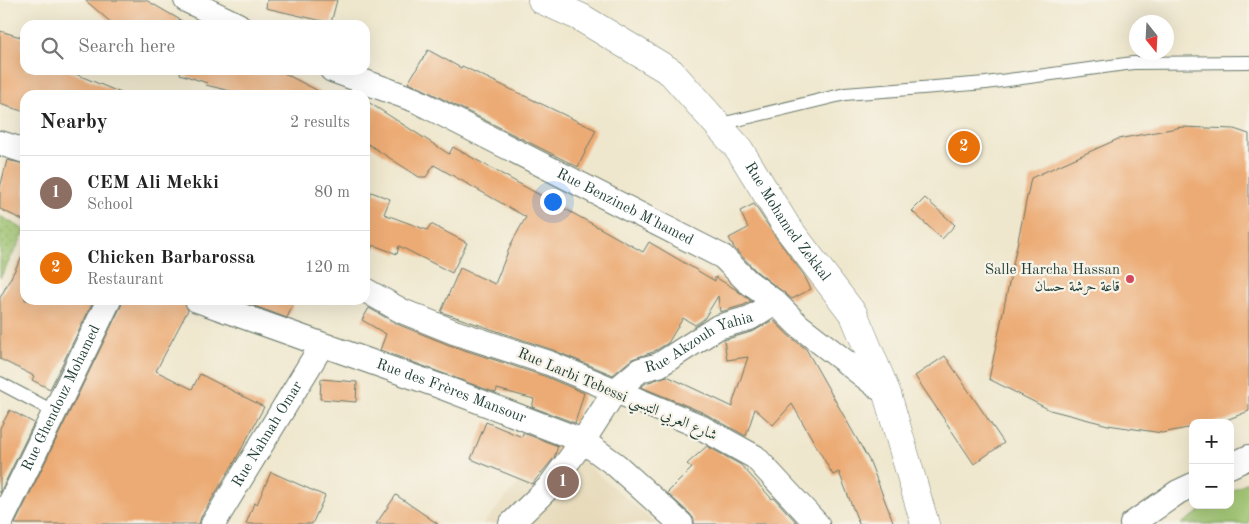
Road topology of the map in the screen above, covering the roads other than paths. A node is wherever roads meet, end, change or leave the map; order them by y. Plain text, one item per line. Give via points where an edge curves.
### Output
1 (186, 0) edge
2 (542, 0) edge
3 (228, 20) edge
4 (1249, 62) edge
5 (346, 75) edge
6 (717, 125) junction
7 (0, 143) edge
8 (20, 149) edge
9 (370, 293) edge
10 (775, 302) junction
11 (107, 305) edge
12 (211, 305) edge
13 (322, 345) junction
14 (0, 383) edge
15 (615, 391) junction
16 (887, 394) junction
17 (55, 412) junction
18 (583, 441) junction
19 (1249, 457) edge
20 (1234, 464) edge
21 (1189, 487) edge
22 (221, 520) edge
23 (0, 524) edge
24 (511, 524) edge
25 (682, 524) edge
26 (817, 524) edge
27 (925, 524) edge
28 (1132, 524) edge

1 - 3 street
2 - 6 street, Rue Mohamed Zekkal via 580,17 671,72
4 - 6 lane via 1133,63 986,83 845,94
5 - 10 street, Rue Benzineb M'hamed via 415,100 723,257
6 - 16 street, Rue Mohamed Zekkal via 739,149 787,227 854,315
7 - 8 street
9 - 15 street, Rue Larbi Tebessi شارع العربي التبسي via 402,311 454,332 549,363
10 - 15 street, Rue Akzouh Yahia via 750,318 718,327 659,365 640,370
10 - 16 street, Rue Benzineb M'hamed via 798,325
11 - 17 street, Rue Ghendouz Mohamed
12 - 13 street, Rue des Frères Mansour
13 - 18 street, Rue des Frères Mansour
13 - 22 street, Rue Nahnah Omar
14 - 17 lane
15 - 18 street, Rue Akzouh Yahia
15 - 26 street, Rue Larbi Tebessi شارع العربي التبسي via 697,425 755,457
16 - 27 street, Rue Mohamed Zekkal
17 - 23 street, Rue Ghendouz Mohamed
18 - 24 street, Rue Akzouh Yahia via 549,487
18 - 25 street, Rue des Frères Mansour via 616,465
19 - 20 street
21 - 28 street

